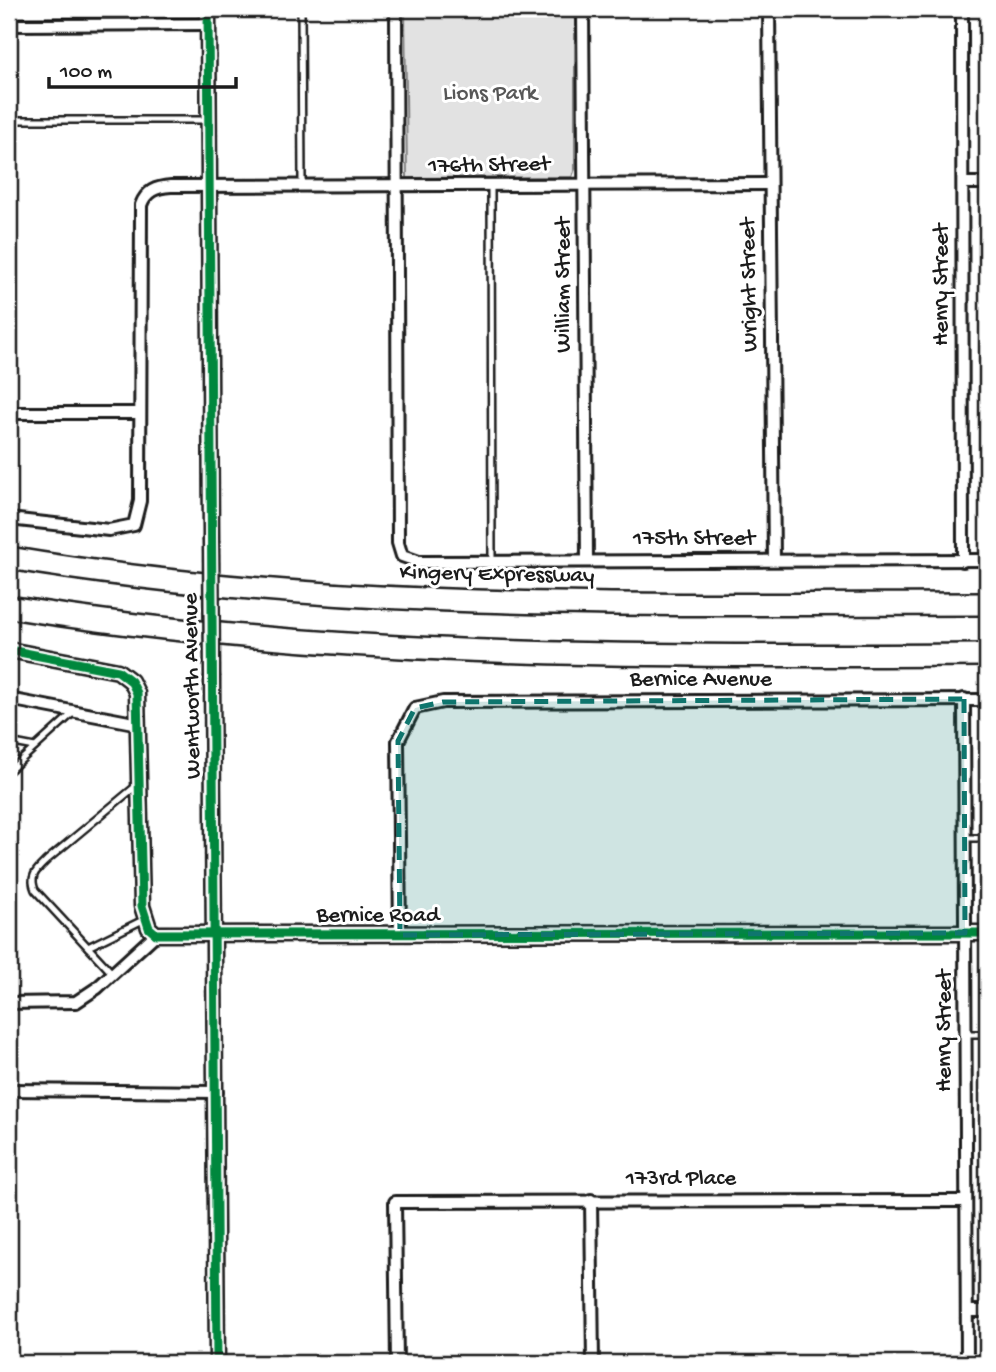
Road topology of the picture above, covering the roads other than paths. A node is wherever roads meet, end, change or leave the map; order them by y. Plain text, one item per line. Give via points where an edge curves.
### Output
1 (208, 9) edge
2 (301, 9) edge
3 (396, 9) edge
4 (583, 9) edge
5 (769, 9) edge
6 (962, 9) edge
7 (208, 24) junction
8 (9, 25) edge
9 (9, 120) edge
10 (209, 120) junction
11 (963, 183) junction
12 (987, 183) edge
13 (770, 184) junction
14 (584, 186) junction
15 (209, 187) junction
16 (491, 187) junction
17 (302, 188) junction
18 (397, 188) junction
19 (9, 413) edge
20 (140, 413) junction
21 (9, 519) edge
22 (9, 558) edge
23 (587, 560) junction
24 (774, 560) junction
25 (987, 560) edge
26 (492, 561) junction
27 (963, 561) junction
28 (987, 604) edge
29 (9, 607) edge
30 (9, 650) edge
31 (987, 655) edge
32 (9, 699) edge
33 (964, 699) junction
34 (987, 700) edge
35 (74, 712) junction
36 (139, 724) junction
37 (9, 742) edge
38 (35, 747) junction
39 (9, 771) edge
40 (141, 781) junction
41 (965, 838) junction
42 (987, 838) edge
43 (145, 919) junction
44 (965, 933) junction
45 (987, 933) edge
46 (156, 934) junction
47 (400, 935) junction
48 (216, 936) junction
49 (88, 947) junction
50 (112, 973) junction
51 (9, 1003) edge
52 (965, 1034) junction
53 (987, 1034) edge
54 (9, 1090) edge
55 (217, 1092) junction
56 (591, 1200) junction
57 (966, 1200) junction
58 (967, 1311) junction
59 (987, 1311) edge
60 (218, 1363) edge
61 (397, 1363) edge
62 (593, 1363) edge
63 (967, 1363) edge

1 - 7 street, Wentworth Avenue
2 - 17 lane
3 - 18 street
4 - 14 street, William Street
5 - 13 street, Wright Street
6 - 11 street, Henry Street
7 - 8 street
7 - 10 street, Wentworth Avenue
9 - 10 lane
10 - 15 street, Wentworth Avenue
11 - 12 street
11 - 27 street, Henry Street
13 - 14 street, 176th Street
13 - 24 street, Wright Street
14 - 16 street, 176th Street
14 - 23 street, William Street
15 - 17 street, 176th Street
15 - 20 street via 154,189 141,205
15 - 48 street, Wentworth Avenue, bridge
16 - 18 street, 176th Street
16 - 26 lane
17 - 18 street, 176th Street
18 - 26 street, 175th Street via 398,542 402,556 419,562
19 - 20 street
20 - 21 street via 140,501 134,525 109,530
22 - 28 highway, Kingery Expressway via 238,589 456,602
23 - 24 street, 175th Street
23 - 26 street, 175th Street
24 - 27 street, 175th Street
25 - 27 street, 175th Street
29 - 31 highway via 167,629 400,648 664,655
30 - 36 street via 118,671 137,693
32 - 35 street
33 - 34 street, Bernice Avenue
33 - 41 street, Henry Street
33 - 47 street, Bernice Avenue via 443,702 415,708 398,741
35 - 36 street
35 - 38 lane
36 - 40 street
37 - 38 lane
38 - 39 lane
40 - 43 street
40 - 49 lane via 33,876 35,890
41 - 42 lane
41 - 44 street, Henry Street
43 - 46 street
43 - 49 lane
44 - 45 street, Bernice Road
44 - 47 street, Bernice Road
44 - 52 street, Henry Street
46 - 48 street, Bernice Road
46 - 50 street
47 - 48 street, Bernice Road
48 - 55 street, Wentworth Avenue
49 - 50 lane
50 - 51 street via 76,1002
52 - 53 lane
52 - 57 street, Henry Street
54 - 55 street
55 - 60 street, Wentworth Avenue
56 - 57 street, 173rd Place
56 - 61 street, 173rd Place via 395,1202
56 - 62 street
57 - 58 street, Henry Street
58 - 59 street
58 - 63 street, Henry Street

